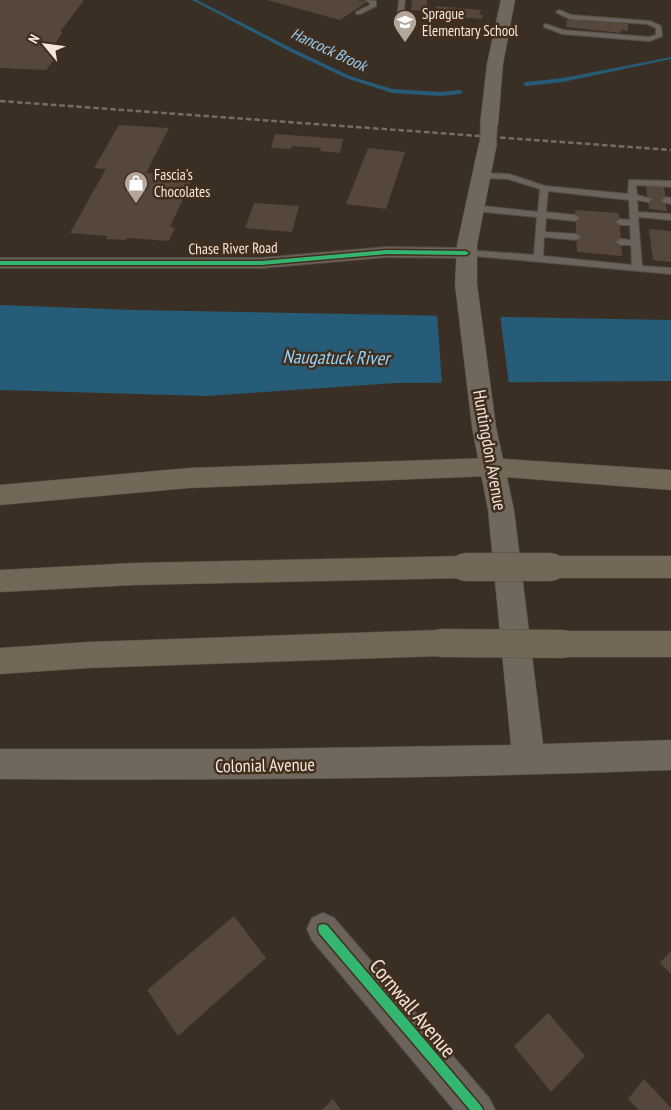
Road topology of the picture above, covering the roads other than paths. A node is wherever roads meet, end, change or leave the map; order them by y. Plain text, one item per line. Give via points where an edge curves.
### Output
1 (368, 0) edge
2 (402, 0) edge
3 (508, 0) edge
4 (559, 12) dead end
5 (358, 13) dead end
6 (400, 18) dead end
7 (636, 22) junction
8 (546, 26) dead end
9 (635, 38) junction
10 (482, 176) junction
11 (671, 184) edge
12 (544, 188) junction
13 (632, 197) junction
14 (648, 198) dead end
15 (476, 208) junction
16 (541, 215) junction
17 (671, 217) edge
18 (576, 218) dead end
19 (634, 219) junction
20 (620, 222) dead end
21 (540, 234) junction
22 (576, 238) dead end
23 (621, 242) dead end
24 (636, 243) junction
25 (466, 253) junction
26 (538, 258) junction
27 (0, 263) edge
28 (638, 268) junction
29 (671, 271) edge
30 (491, 467) junction
31 (671, 480) edge
32 (0, 495) edge
33 (671, 567) edge
34 (0, 581) edge
35 (671, 644) edge
36 (0, 661) edge
37 (671, 754) edge
38 (529, 761) junction
39 (0, 764) edge
40 (323, 928) dead end
41 (478, 1110) edge

1 - 5 lane via 374,2 373,6
2 - 6 lane
3 - 10 main road, Huntingdon Avenue via 495,64
4 - 7 lane via 570,16
7 - 9 lane via 646,26 646,34
7 - 9 lane via 648,22 659,27 659,36
8 - 9 lane via 562,32
10 - 12 lane via 509,177
10 - 15 main road, Huntingdon Avenue
11 - 13 lane via 632,182
12 - 13 lane
12 - 16 lane
13 - 14 lane
13 - 19 lane
15 - 16 lane
15 - 25 main road, Huntingdon Avenue
16 - 18 lane
16 - 21 lane
17 - 19 lane
19 - 20 lane
19 - 24 lane
21 - 22 lane
21 - 26 lane
23 - 24 lane
24 - 28 lane
25 - 26 lane
25 - 27 street, Chase River Road via 387,252 261,263
25 - 30 main road, Huntingdon Avenue via 468,299
26 - 28 lane
28 - 29 lane
30 - 31 highway
30 - 32 highway via 189,478
30 - 38 main road, Huntingdon Avenue via 501,510
33 - 34 highway, bridge via 465,567 134,574
35 - 36 highway, bridge via 441,642
37 - 38 main road
38 - 39 main road, Colonial Avenue via 231,766
40 - 41 street, Cornwall Avenue

